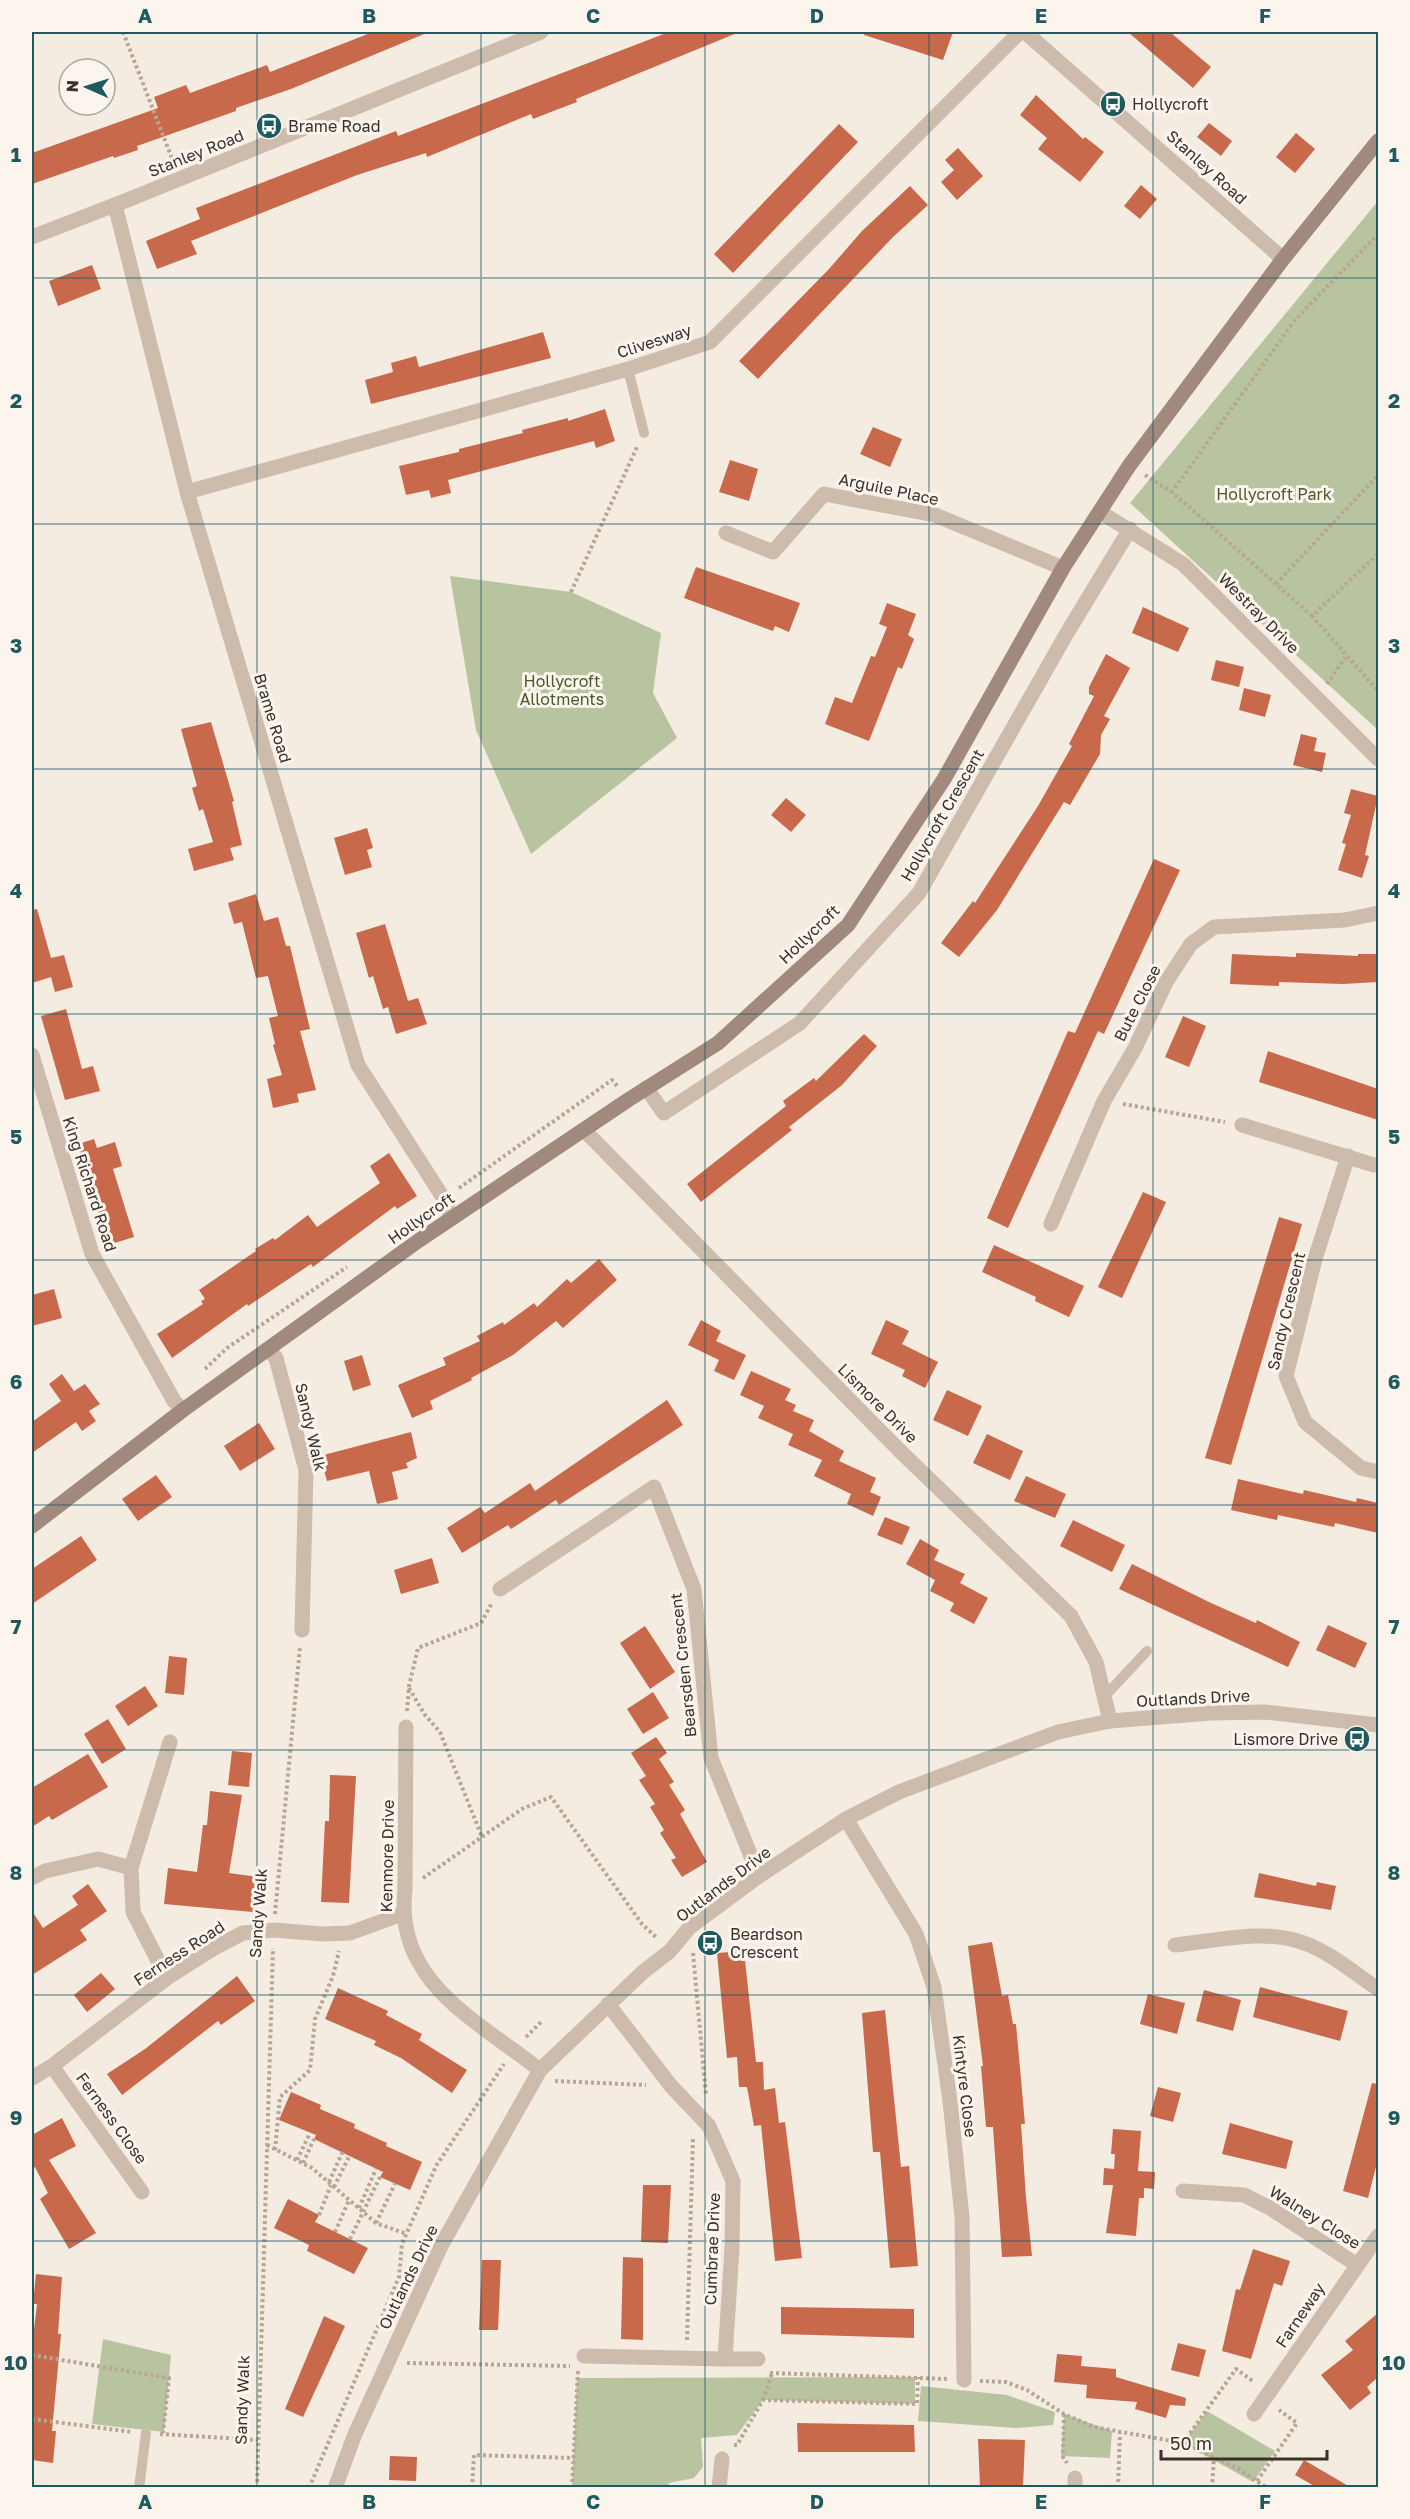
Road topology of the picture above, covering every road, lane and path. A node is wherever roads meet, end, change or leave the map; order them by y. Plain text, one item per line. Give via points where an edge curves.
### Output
1 (123, 32) edge
2 (540, 32) edge
3 (1020, 32) edge
4 (1025, 32) edge
5 (1378, 141) edge
6 (180, 179) junction
7 (115, 206) junction
8 (1378, 234) edge
9 (32, 237) edge
10 (1283, 259) junction
11 (628, 369) junction
12 (644, 433) joint
13 (1129, 466) junction
14 (1378, 476) edge
15 (187, 492) junction
16 (1172, 492) junction
17 (1100, 512) junction
18 (1130, 529) junction
19 (726, 533) dead end
20 (1378, 554) edge
21 (1063, 568) junction
22 (1276, 584) junction
23 (571, 592) dead end
24 (1312, 616) junction
25 (1347, 655) junction
26 (1378, 691) edge
27 (1318, 697) junction
28 (1378, 759) edge
29 (1378, 913) edge
30 (32, 1055) edge
31 (646, 1088) junction
32 (1104, 1101) junction
33 (1242, 1125) joint
34 (585, 1131) junction
35 (1348, 1156) junction
36 (1374, 1165) dead end
37 (452, 1218) junction
38 (1051, 1224) dead end
39 (268, 1349) junction
40 (183, 1410) junction
41 (1378, 1472) edge
42 (32, 1526) edge
43 (500, 1589) joint
44 (302, 1630) joint
45 (1147, 1651) dead end
46 (409, 1686) junction
47 (1104, 1697) junction
48 (1110, 1720) junction
49 (1378, 1725) edge
50 (406, 1727) joint
51 (170, 1742) dead end
52 (846, 1820) junction
53 (482, 1837) junction
54 (131, 1868) junction
55 (759, 1876) junction
56 (32, 1878) edge
57 (405, 1890) junction
58 (402, 1914) junction
59 (690, 1927) junction
60 (274, 1930) junction
61 (344, 1933) junction
62 (1175, 1945) dead end
63 (670, 1951) junction
64 (167, 1978) junction
65 (1378, 1989) edge
66 (608, 2004) junction
67 (543, 2020) dead end
68 (514, 2050) junction
69 (52, 2066) junction
70 (536, 2075) junction
71 (32, 2078) edge
72 (671, 2086) junction
73 (694, 2110) junction
74 (709, 2126) junction
75 (310, 2133) dead end
76 (314, 2139) dead end
77 (267, 2145) junction
78 (275, 2150) junction
79 (343, 2151) dead end
80 (349, 2157) dead end
81 (297, 2160) junction
82 (303, 2163) junction
83 (376, 2169) dead end
84 (380, 2177) dead end
85 (332, 2184) junction
86 (395, 2184) dead end
87 (1183, 2191) dead end
88 (142, 2192) dead end
89 (349, 2200) junction
90 (359, 2208) junction
91 (364, 2212) junction
92 (319, 2215) dead end
93 (376, 2223) junction
94 (335, 2232) dead end
95 (407, 2234) junction
96 (1378, 2236) edge
97 (350, 2239) dead end
98 (1357, 2265) junction
99 (32, 2270) edge
100 (32, 2280) edge
101 (32, 2355) edge
102 (584, 2356) dead end
103 (687, 2358) junction
104 (725, 2359) junction
105 (386, 2362) junction
106 (759, 2366) joint
107 (772, 2373) junction
108 (918, 2378) junction
109 (964, 2380) junction
110 (1267, 2396) junction
111 (763, 2400) junction
112 (1064, 2414) junction
113 (1254, 2414) dead end
114 (32, 2419) edge
115 (146, 2433) junction
116 (1120, 2433) junction
117 (163, 2434) junction
118 (258, 2440) junction
119 (1183, 2444) junction
120 (724, 2452) joint
121 (1214, 2457) junction
122 (573, 2458) junction
123 (1257, 2481) junction
124 (1075, 2483) edge
125 (139, 2487) edge
126 (257, 2487) edge
127 (309, 2487) edge
128 (335, 2487) edge
129 (472, 2487) edge
130 (572, 2487) edge
131 (719, 2487) edge
132 (1118, 2487) edge
133 (1212, 2487) edge
134 (1267, 2487) edge

1 - 6 path
2 - 6 street, Stanley Road
3 - 11 street, Clivesway via 710,342
4 - 10 street, Stanley Road
5 - 10 street, Hollycroft
6 - 7 street, Stanley Road
7 - 9 street, Stanley Road
7 - 15 street, Brame Road
8 - 16 path via 1295,320
10 - 13 street, Hollycroft
11 - 12 lane
11 - 15 street, Clivesway
12 - 23 path
13 - 16 path
13 - 17 street, Hollycroft
14 - 22 path
15 - 37 street, Brame Road via 358,1065 444,1199
16 - 22 path
17 - 18 street, Westray Drive
17 - 21 street, Hollycroft
18 - 27 street, Westray Drive via 1184,564
18 - 31 street, Hollycroft Crescent via 919,893 800,1023 664,1113
19 - 21 street, Arguile Place via 773,552 824,494 935,515
20 - 24 path
21 - 31 street, Hollycroft via 944,779 848,925 718,1043
22 - 24 path
24 - 25 path
25 - 26 path
25 - 27 path
27 - 28 street, Westray Drive
29 - 32 street, Bute Close via 1345,920 1214,927 1191,944 1166,982 1135,1048
30 - 40 street, King Richard Road via 92,1254 174,1401
31 - 34 street, Hollycroft
32 - 33 path
32 - 38 street, Bute Close
33 - 35 street
34 - 37 street, Hollycroft
34 - 47 street, Lismore Drive via 899,1450 1071,1616 1096,1662
35 - 36 street
35 - 41 street, Sandy Crescent via 1315,1259 1286,1376 1305,1422 1361,1468
37 - 39 street, Hollycroft
39 - 40 street, Hollycroft
39 - 44 street, Sandy Walk via 276,1358 306,1470
40 - 42 street, Hollycroft
43 - 46 path via 481,1623 418,1648
43 - 55 street, Bearsden Crescent via 654,1487 694,1589 711,1758
44 - 60 path, Sandy Walk
45 - 47 lane
46 - 50 path
46 - 53 path via 440,1732
47 - 48 street, Lismore Drive
48 - 49 street, Outlands Drive via 1265,1712
48 - 52 street, Outlands Drive via 1058,1732 898,1792
50 - 57 street, Kenmore Drive
51 - 54 street
52 - 55 street, Outlands Drive
52 - 109 street, Kintyre Close via 916,1934 934,1987 962,2217
53 - 57 path
53 - 63 path via 522,1809 551,1797 642,1924
54 - 56 street via 98,1859 45,1871
54 - 64 street via 133,1912
55 - 59 street, Outlands Drive
57 - 58 street, Kenmore Drive
58 - 61 street, Ferness Road
58 - 68 street, Kenmore Drive via 414,1956 444,1998
59 - 63 street, Outlands Drive
59 - 74 path
60 - 61 street, Ferness Road
60 - 64 street, Ferness Road via 243,1933
60 - 77 path, Sandy Walk
61 - 78 path via 333,1976 315,2019 310,2070 280,2097
62 - 65 street via 1282,1938 1311,1946
63 - 66 street, Outlands Drive
64 - 69 street, Ferness Road
66 - 70 street, Outlands Drive
66 - 72 street, Cumbrae Drive
67 - 68 path
68 - 70 street, Kenmore Drive
68 - 95 path via 436,2166
69 - 71 street, Ferness Road
69 - 88 street, Ferness Close
70 - 72 path
70 - 105 street, Outlands Drive via 442,2244
72 - 73 street, Cumbrae Drive
73 - 74 street, Cumbrae Drive
73 - 103 path
74 - 104 street, Cumbrae Drive via 732,2181
75 - 81 path
76 - 82 path
77 - 78 path
77 - 118 path, Sandy Walk
78 - 81 path
79 - 85 path
80 - 85 path
81 - 82 path
82 - 85 path
83 - 90 path
84 - 91 path
85 - 89 path
85 - 92 path
86 - 93 path
87 - 98 street, Walney Close via 1244,2195
89 - 90 path
89 - 94 path
90 - 91 path
91 - 93 path
91 - 97 path
93 - 95 path
95 - 127 path via 402,2244 399,2277
96 - 98 street, Farneway
98 - 110 street, Farneway
99 - 100 path
101 - 117 path via 169,2378
102 - 103 street
103 - 104 street
104 - 106 street
105 - 122 path via 578,2366
105 - 128 street, Outlands Drive
106 - 107 path
107 - 108 path
107 - 111 path
108 - 109 path
108 - 111 path via 917,2404
109 - 112 path via 1006,2382 1027,2390
110 - 113 street, Farneway
110 - 119 path via 1236,2369
110 - 123 path via 1297,2423
111 - 120 path via 736,2445
112 - 116 path
112 - 124 path via 1064,2457
114 - 115 path
115 - 117 path
115 - 125 lane
116 - 119 path
116 - 132 path
117 - 118 path
118 - 126 path, Sandy Walk
119 - 121 path
120 - 131 street
121 - 123 path
121 - 133 path
122 - 129 path via 474,2455
122 - 130 path
123 - 134 path

